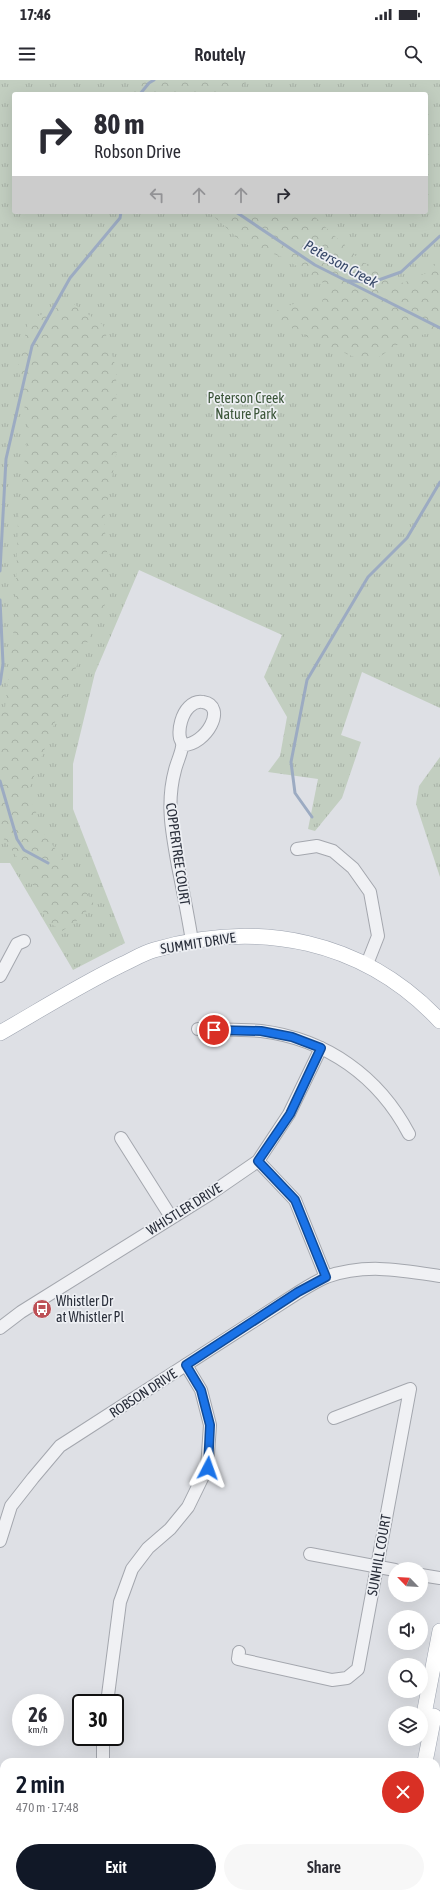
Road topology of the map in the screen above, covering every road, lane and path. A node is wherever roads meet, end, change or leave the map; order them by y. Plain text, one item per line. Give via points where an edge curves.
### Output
1 (183, 745) dead end
2 (298, 849) dead end
3 (24, 941) dead end
4 (192, 941) junction
5 (367, 964) junction
6 (0, 976) edge
7 (440, 1021) edge
8 (198, 1029) dead end
9 (0, 1033) edge
10 (321, 1048) junction
11 (409, 1134) dead end
12 (121, 1138) dead end
13 (258, 1161) junction
14 (171, 1217) junction
15 (440, 1276) edge
16 (326, 1277) junction
17 (0, 1328) edge
18 (186, 1365) junction
19 (334, 1418) dead end
20 (0, 1541) edge
21 (310, 1554) dead end
22 (377, 1566) junction
23 (388, 1568) edge
24 (428, 1576) edge
25 (440, 1578) edge
26 (440, 1631) edge
27 (239, 1652) dead end
28 (440, 1682) edge
29 (108, 1694) edge
30 (426, 1706) edge
31 (103, 1746) edge
32 (417, 1746) edge
33 (103, 1758) edge
34 (415, 1758) edge
35 (426, 1758) edge

1 - 4 street, COPPERTREE COURT via 170,788 170,815
2 - 5 street via 317,846 333,851 353,868 370,892 378,936
3 - 6 street via 18,944
4 - 5 main road, SUMMIT DRIVE via 258,935 286,938
4 - 9 main road, SUMMIT DRIVE via 153,950 98,976
5 - 7 main road, SUMMIT DRIVE via 408,991
8 - 10 street via 261,1031 292,1037
10 - 11 street via 354,1067 371,1082 397,1112
10 - 13 street, WHISTLER DRIVE via 290,1114
12 - 14 street
13 - 14 street, WHISTLER DRIVE
13 - 16 street via 295,1200
14 - 17 street, WHISTLER DRIVE
15 - 16 street, ROBSON DRIVE via 383,1268
16 - 18 street, ROBSON DRIVE via 298,1292
18 - 20 street, ROBSON DRIVE via 60,1446 12,1506
18 - 29 street via 201,1390 210,1425 208,1468 188,1507 170,1529 148,1548 132,1569 120,1602
19 - 22 street, SUNHILL COURT via 410,1389
21 - 22 street
22 - 23 street
22 - 27 street, SUNHILL COURT via 358,1669 347,1678 332,1680 238,1659
24 - 25 street
26 - 30 main road
28 - 35 main road
31 - 33 street
32 - 34 main road

